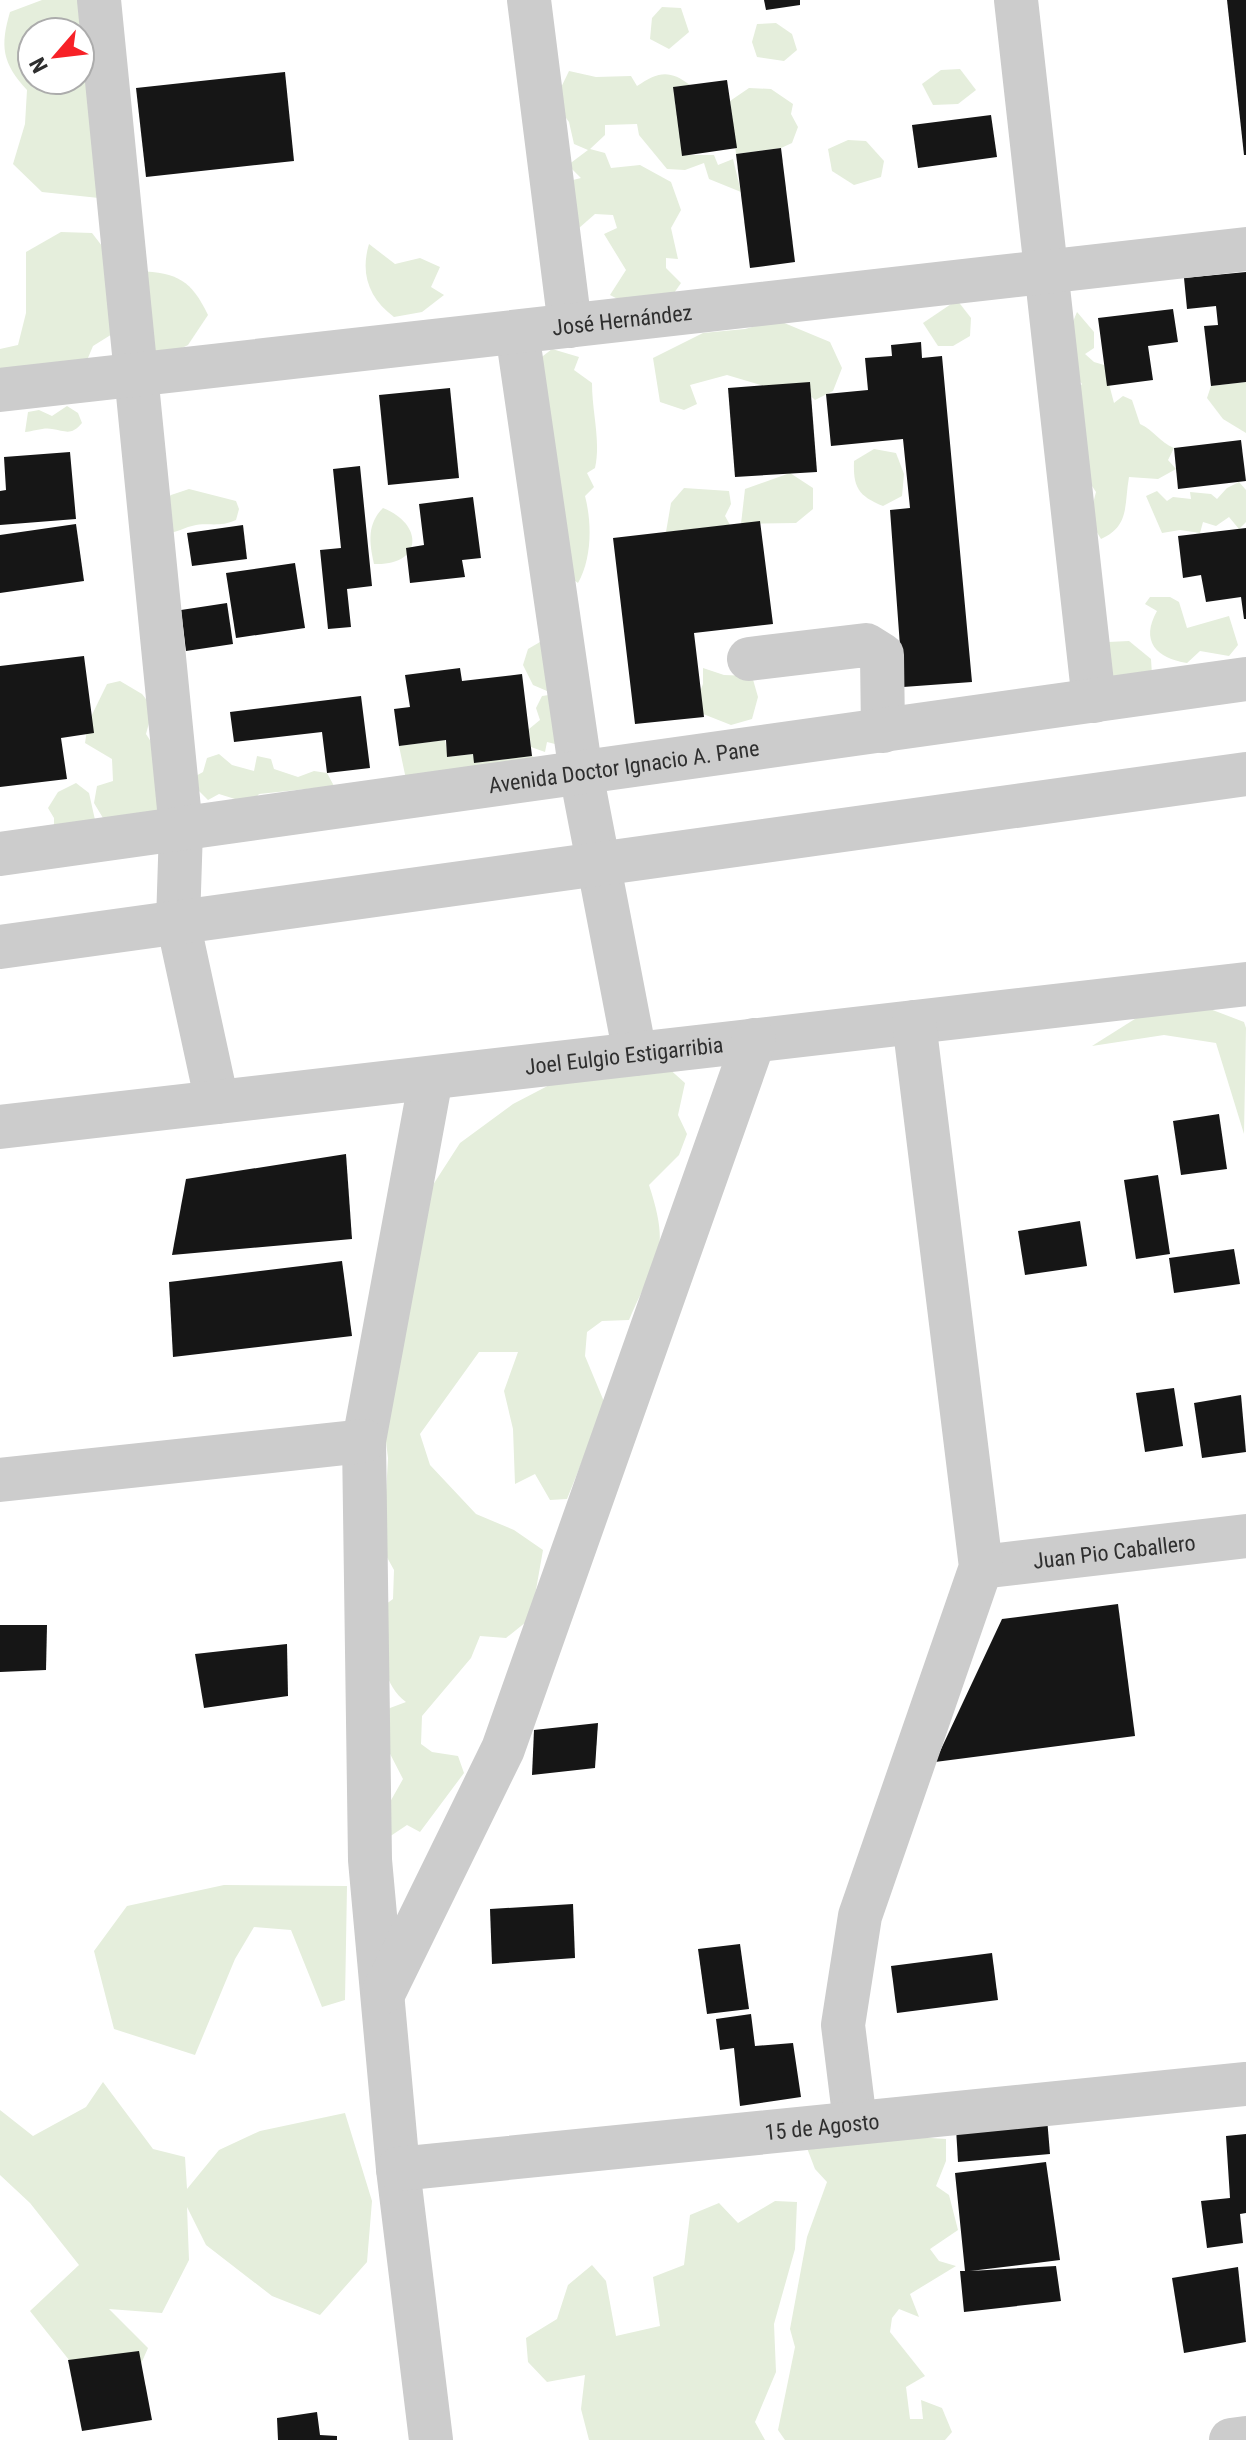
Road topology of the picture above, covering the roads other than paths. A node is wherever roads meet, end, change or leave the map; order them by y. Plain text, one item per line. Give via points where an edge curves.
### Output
1 (99, 0) edge
2 (529, 0) edge
3 (1016, 0) edge
4 (1246, 249) edge
5 (1046, 272) junction
6 (570, 326) junction
7 (517, 332) junction
8 (136, 375) junction
9 (0, 390) edge
10 (749, 659) dead end
11 (1246, 679) edge
12 (1094, 701) junction
13 (883, 731) junction
14 (581, 773) junction
15 (1246, 774) edge
16 (181, 829) junction
17 (0, 854) edge
18 (598, 864) junction
19 (178, 922) junction
20 (0, 947) edge
21 (1246, 984) edge
22 (914, 1022) junction
23 (754, 1040) junction
24 (635, 1054) junction
25 (431, 1078) junction
26 (217, 1102) junction
27 (0, 1127) edge
28 (364, 1441) junction
29 (0, 1480) edge
30 (1246, 1536) edge
31 (981, 1567) junction
32 (384, 1992) junction
33 (1246, 2084) edge
34 (855, 2122) junction
35 (398, 2169) junction
36 (1246, 2438) edge
37 (431, 2440) edge
38 (1231, 2440) edge

1 - 8 street
2 - 6 street
3 - 5 street
4 - 5 street, José Hernández
5 - 6 street, José Hernández
5 - 12 street
6 - 7 street, José Hernández
7 - 8 street, José Hernández
7 - 14 street
8 - 9 street, José Hernández
8 - 16 street
10 - 13 street via 866,645 882,655
11 - 12 street, Avenida Doctor Ignacio A. Pane
12 - 13 street, Avenida Doctor Ignacio A. Pane
13 - 14 street, Avenida Doctor Ignacio A. Pane
14 - 16 street, Avenida Doctor Ignacio A. Pane
14 - 18 street
15 - 18 street
16 - 17 street, Avenida Doctor Ignacio A. Pane
16 - 19 street
18 - 19 street
18 - 24 street
19 - 20 street
19 - 26 street
21 - 22 street, Joel Eulgio Estigarribia
22 - 23 street, Joel Eulgio Estigarribia
22 - 31 street
23 - 24 street, Joel Eulgio Estigarribia
23 - 32 street via 503,1749
24 - 25 street, Joel Eulgio Estigarribia
25 - 26 street, Joel Eulgio Estigarribia
25 - 28 street
26 - 27 street, Joel Eulgio Estigarribia
28 - 29 street
28 - 32 street via 370,1860
30 - 31 street, Juan Pio Caballero
31 - 34 street via 860,1916 843,2025
32 - 35 street
33 - 34 street, 15 de Agosto
34 - 35 street, 15 de Agosto
35 - 37 street
36 - 38 street

